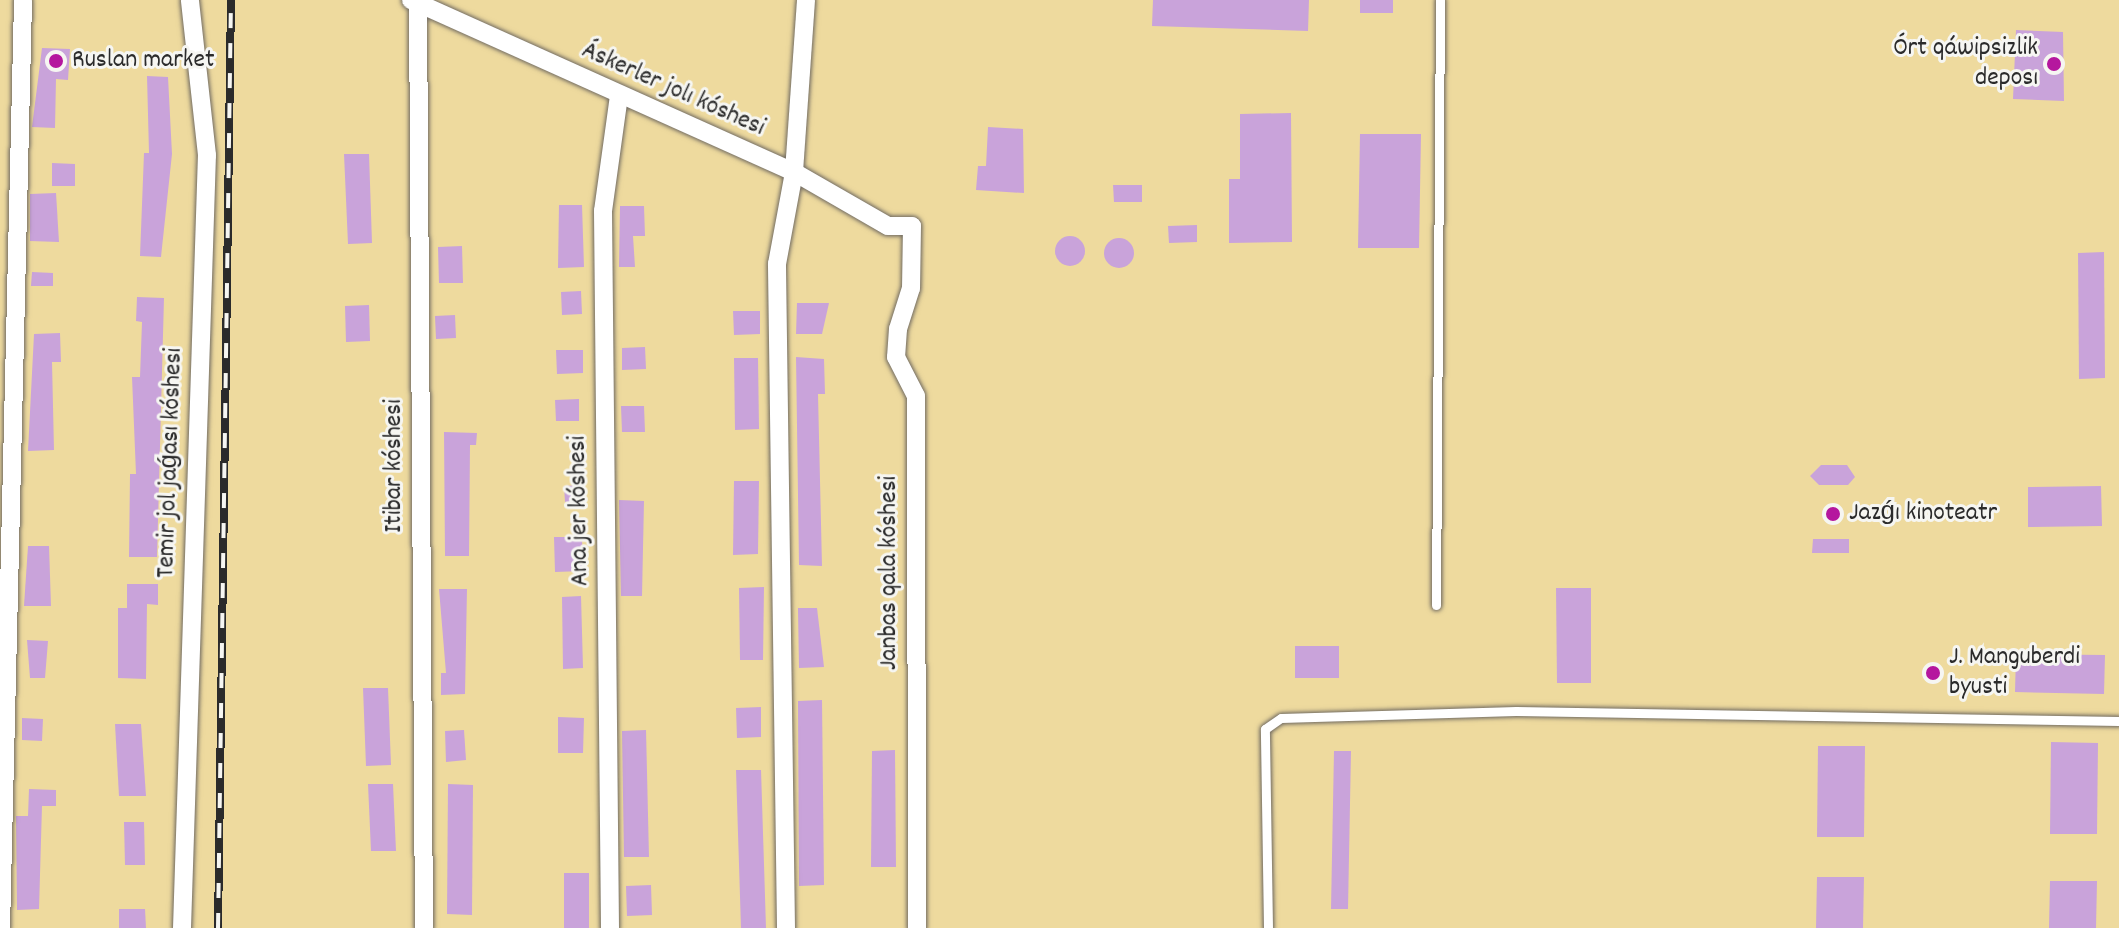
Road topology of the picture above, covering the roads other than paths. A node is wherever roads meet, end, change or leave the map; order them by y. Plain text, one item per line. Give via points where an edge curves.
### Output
1 (23, 0) edge
2 (190, 0) edge
3 (806, 0) edge
4 (1440, 0) edge
5 (415, 1) edge
6 (619, 96) junction
7 (794, 172) junction
8 (912, 226) joint
9 (1436, 605) dead end
10 (2119, 721) edge
11 (1, 928) edge
12 (182, 928) edge
13 (424, 928) edge
14 (610, 928) edge
15 (786, 928) edge
16 (917, 928) edge
17 (1268, 928) edge

1 - 11 street
2 - 12 street, Temir jol jaǵası kóshesi via 207,155
3 - 7 street
4 - 9 lane
5 - 6 street, Áskerler jolı kóshesi
5 - 13 street, Itibar kóshesi
6 - 7 street, Áskerler jolı kóshesi
6 - 14 street, Ana jer kóshesi via 603,211
7 - 8 street, Áskerler jolı kóshesi via 888,226
7 - 15 street via 777,264
8 - 16 street, Janbas qala kóshesi via 911,288 896,357 916,396
10 - 17 lane via 1516,711 1281,718 1265,729

